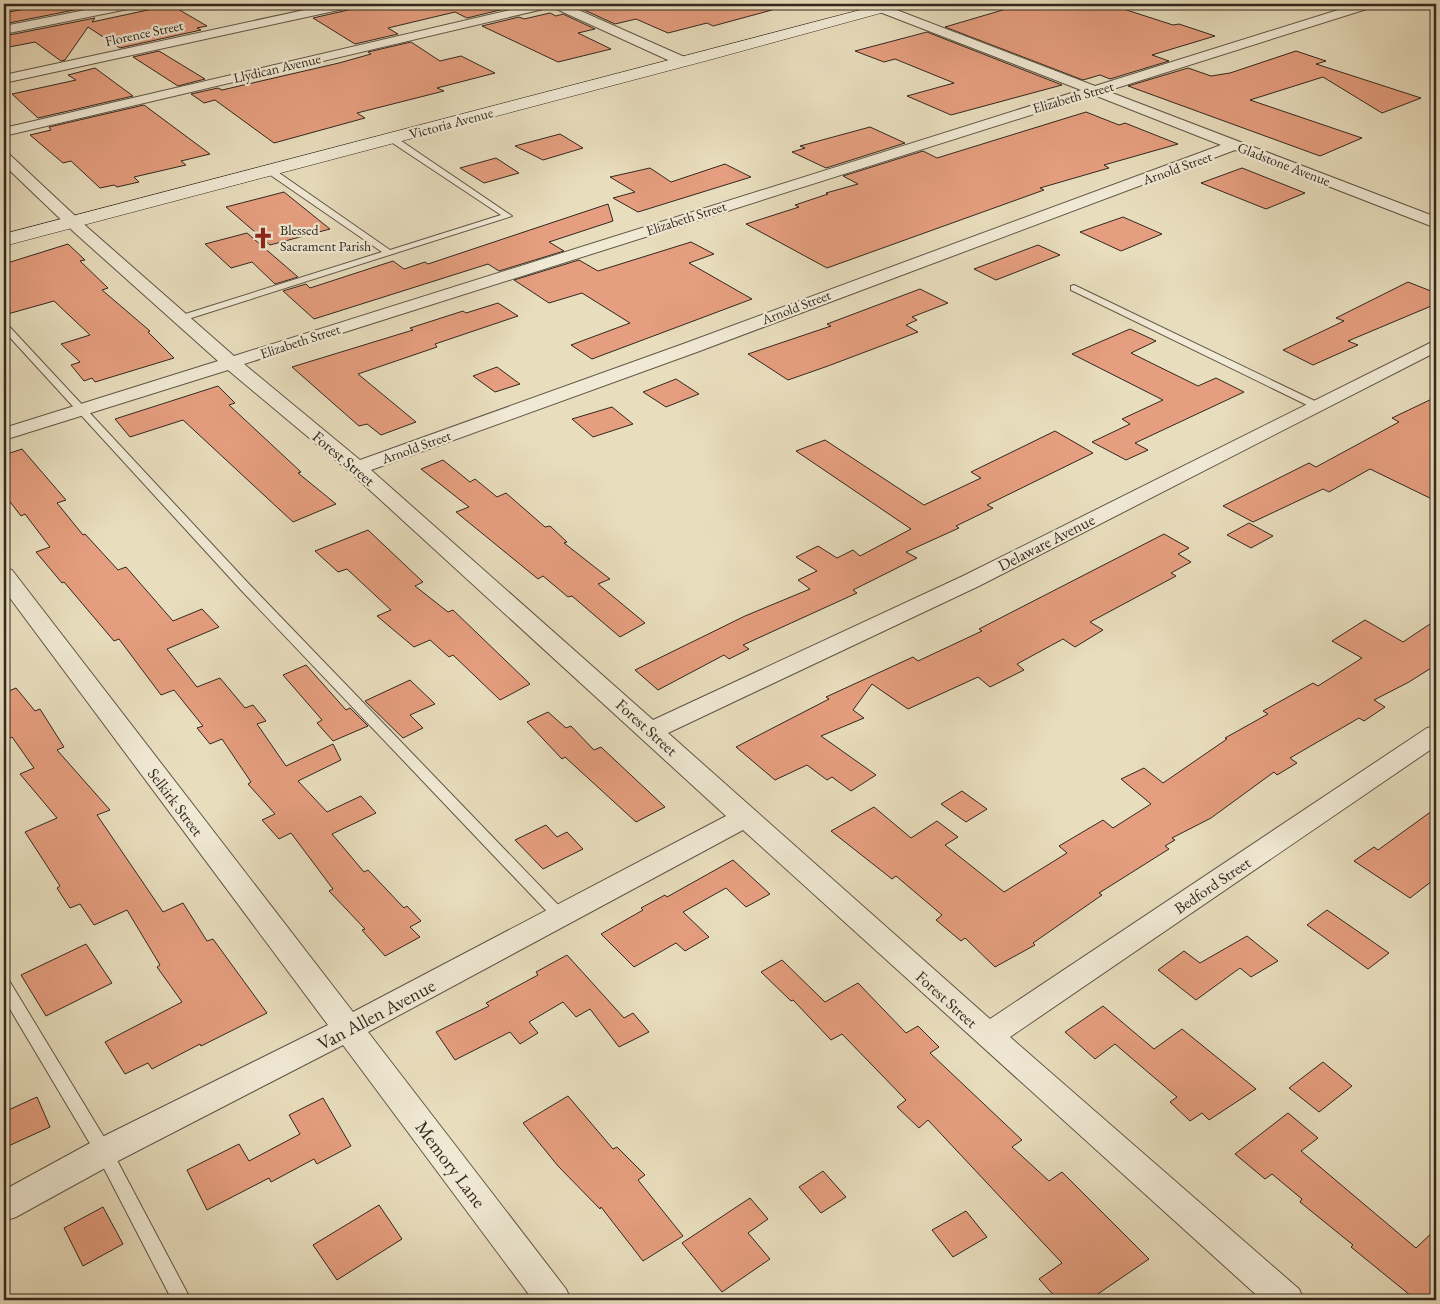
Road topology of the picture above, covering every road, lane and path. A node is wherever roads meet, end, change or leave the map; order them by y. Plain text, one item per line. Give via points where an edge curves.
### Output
1 (84, 4) edge
2 (133, 4) edge
3 (348, 4) edge
4 (551, 4) edge
5 (555, 4) edge
6 (1369, 4) edge
7 (891, 5) edge
8 (96, 11) junction
9 (4, 30) edge
10 (684, 62) junction
11 (4, 79) edge
12 (1094, 90) junction
13 (4, 132) edge
14 (392, 138) junction
15 (1235, 146) junction
16 (4, 157) edge
17 (269, 170) junction
18 (72, 222) junction
19 (1436, 223) edge
20 (4, 240) edge
21 (389, 253) junction
22 (1074, 288) dead end
23 (182, 318) junction
24 (4, 326) edge
25 (1436, 345) edge
26 (231, 363) junction
27 (1315, 405) junction
28 (81, 410) junction
29 (4, 434) edge
30 (357, 468) junction
31 (4, 575) edge
32 (652, 731) junction
33 (1436, 734) edge
34 (746, 817) junction
35 (560, 916) junction
36 (4, 986) edge
37 (348, 1029) junction
38 (988, 1036) junction
39 (104, 1152) junction
40 (4, 1207) edge
41 (182, 1300) edge
42 (554, 1300) edge
43 (1287, 1300) edge

1 - 8 lane
2 - 8 street
3 - 11 street, Florence Street
4 - 13 street, Llydican Avenue
5 - 10 street
6 - 12 street, Elizabeth Street
7 - 10 street, Victoria Avenue
7 - 12 street, Gladstone Avenue
8 - 9 street
10 - 14 street, Victoria Avenue
12 - 15 street, Gladstone Avenue
12 - 26 street, Elizabeth Street
14 - 17 street, Victoria Avenue
14 - 21 lane via 508,216
15 - 19 street, Gladstone Avenue
15 - 30 street, Arnold Street
16 - 18 street, Forest Street
17 - 18 street, Victoria Avenue
17 - 21 lane
18 - 20 street, Victoria Avenue
18 - 23 street, Forest Street
21 - 23 lane
22 - 27 lane
23 - 26 street, Forest Street
24 - 28 lane
25 - 27 street, Delaware Avenue
26 - 28 street, Elizabeth Street
26 - 30 street, Forest Street
27 - 32 street, Delaware Avenue via 971,581
28 - 29 street, Elizabeth Street
28 - 35 lane via 245,587
30 - 32 street, Forest Street
31 - 37 street, Selkirk Street
32 - 34 street, Forest Street
33 - 38 street, Bedford Street
34 - 35 street, Van Allen Avenue
34 - 38 street, Forest Street
35 - 37 street, Van Allen Avenue
36 - 39 lane
37 - 39 street, Van Allen Avenue
37 - 42 street, Memory Lane
38 - 43 street, Forest Street
39 - 40 street, Van Allen Avenue
39 - 41 lane

